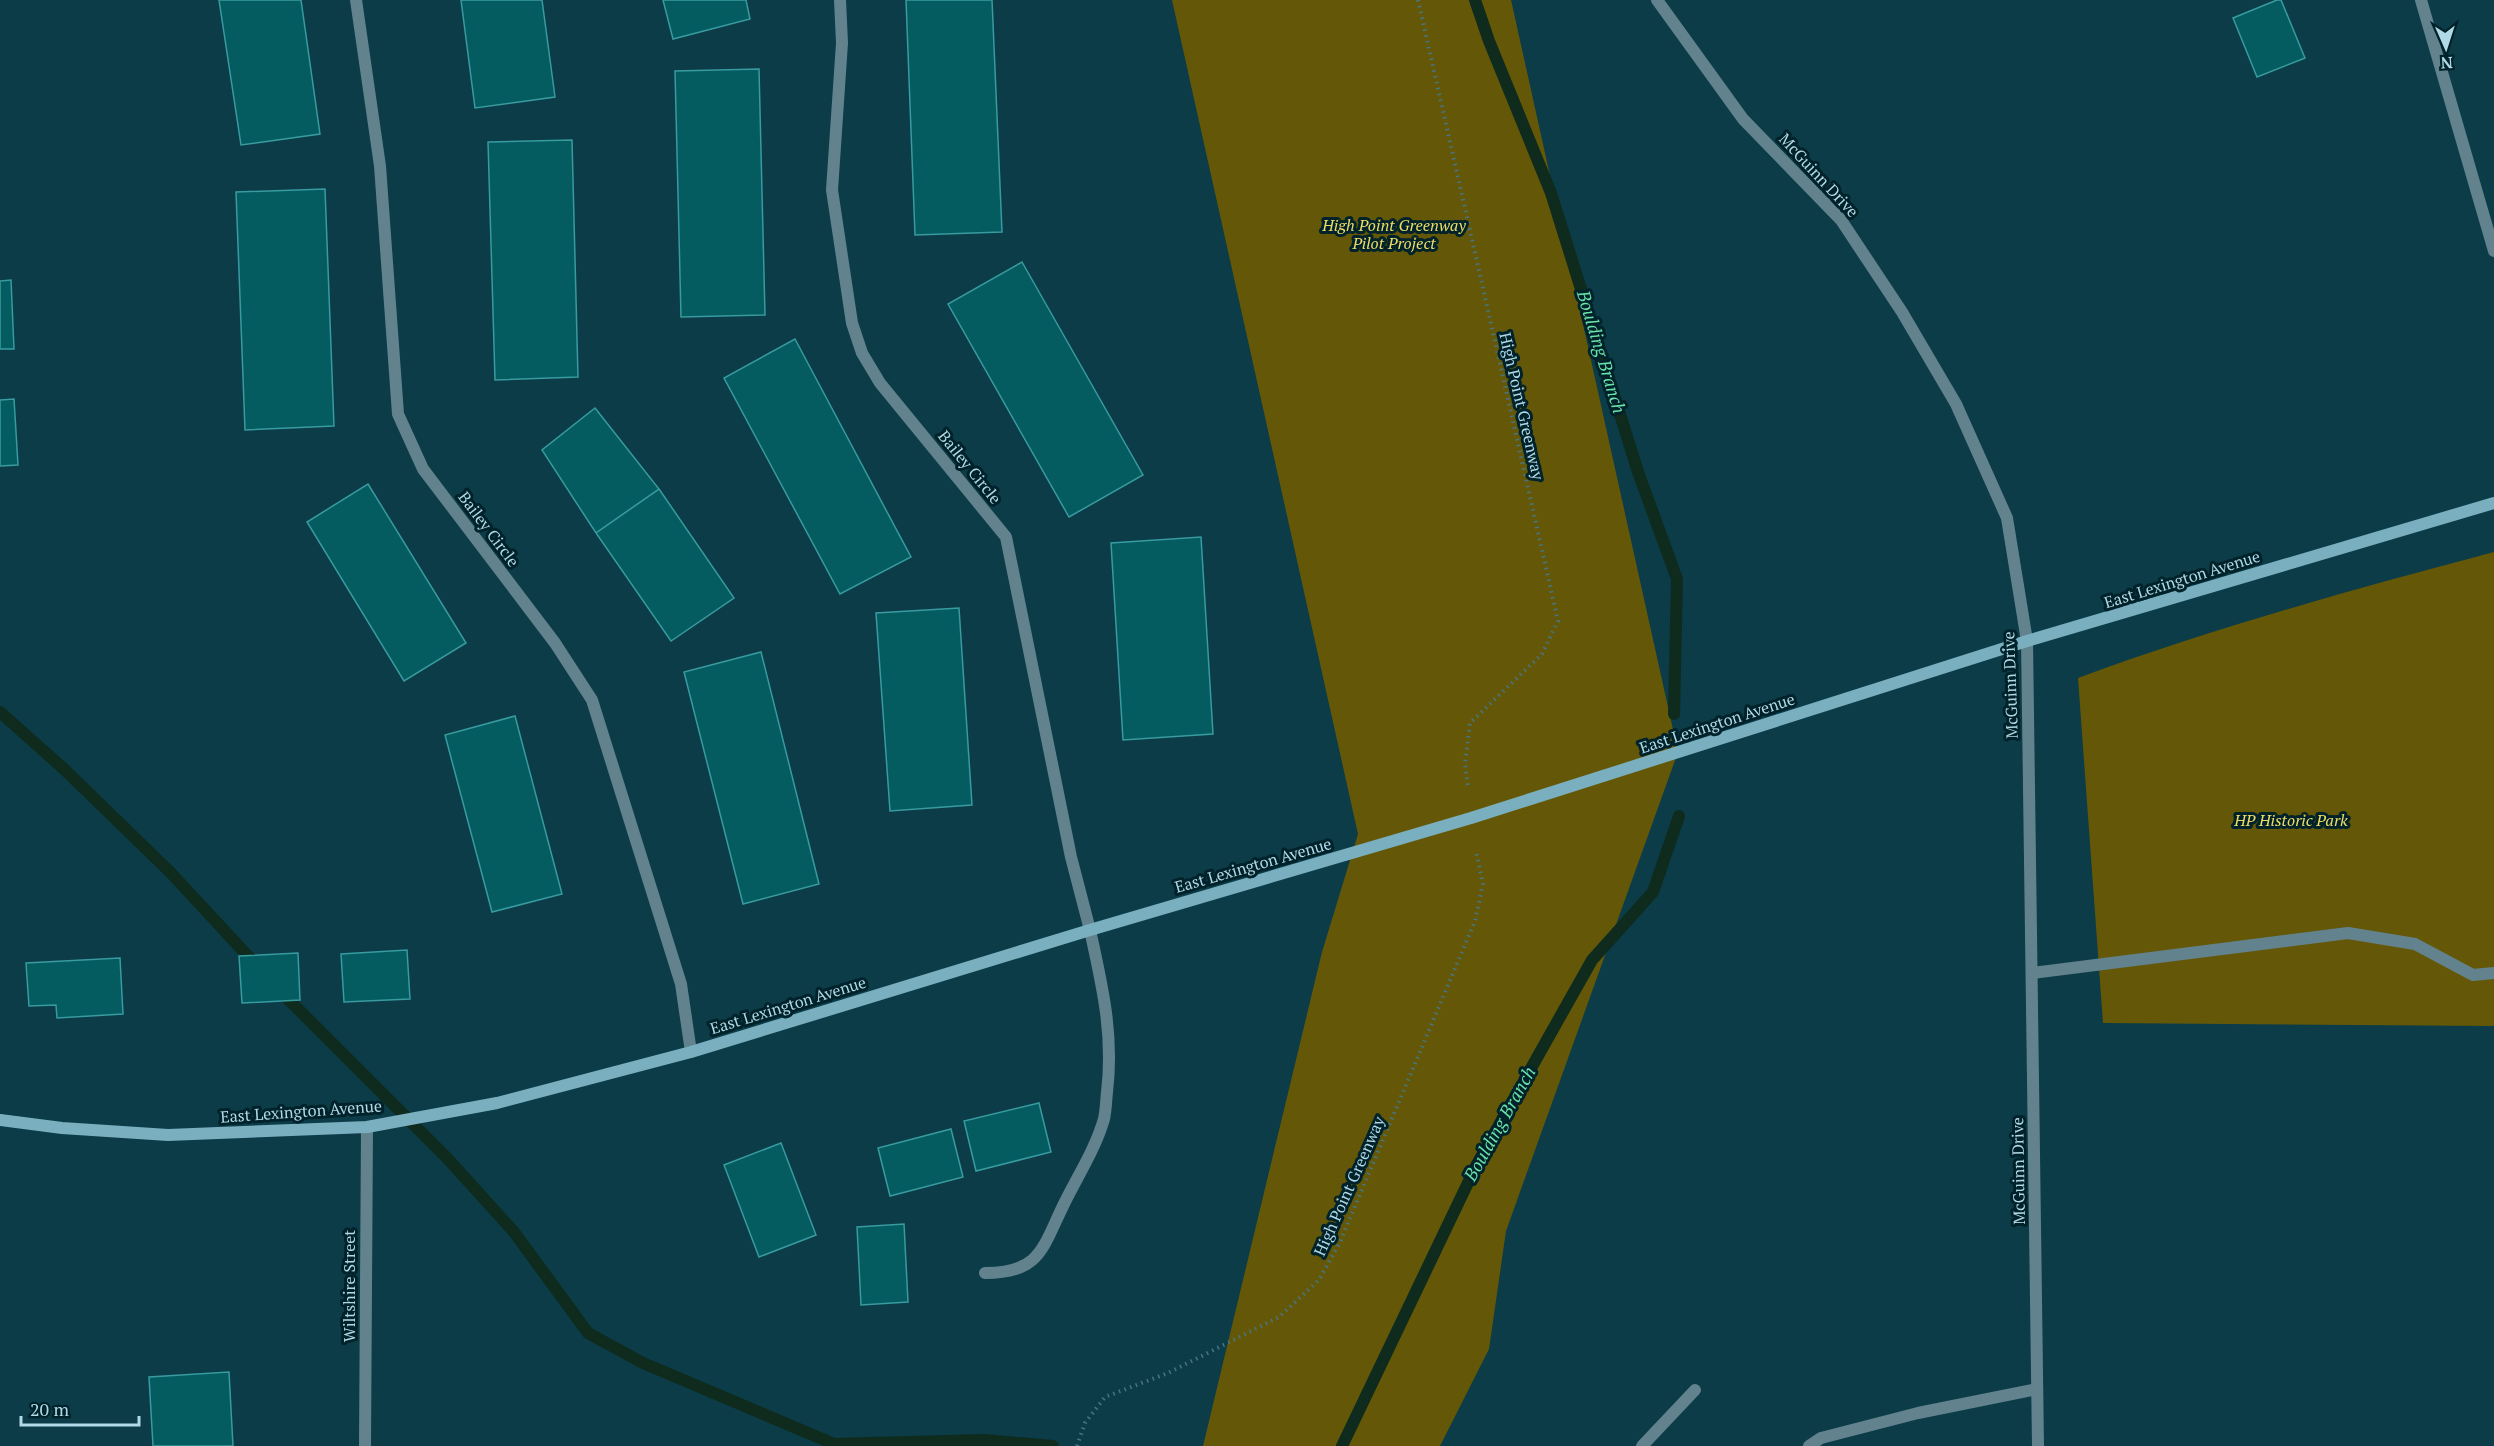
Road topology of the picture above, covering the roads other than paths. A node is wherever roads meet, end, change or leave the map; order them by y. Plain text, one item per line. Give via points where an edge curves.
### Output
1 (356, 0) edge
2 (840, 0) edge
3 (1657, 0) edge
4 (2421, 0) edge
5 (2494, 251) edge
6 (2494, 503) edge
7 (2028, 641) junction
8 (1090, 930) junction
9 (2032, 973) junction
10 (2494, 973) edge
11 (691, 1052) junction
12 (0, 1120) edge
13 (367, 1127) junction
14 (985, 1273) dead end
15 (2037, 1389) junction
16 (1695, 1390) dead end
17 (365, 1446) edge
18 (1642, 1446) edge
19 (1809, 1446) edge
20 (2038, 1446) edge

1 - 11 street, Bailey Circle via 380,166 398,414 423,469 555,643 592,699 681,984
2 - 8 street, Bailey Circle via 842,43 832,190 852,323 862,353 880,382 1006,537 1071,857
3 - 7 street, McGuinn Drive via 1743,119 1841,220 1956,404 2007,518
4 - 5 street
6 - 7 main road, East Lexington Avenue
7 - 8 main road, East Lexington Avenue via 1513,805
7 - 9 street, McGuinn Drive
8 - 11 main road, East Lexington Avenue
8 - 14 street, Bailey Circle via 1110,1035 1104,1117 1090,1157 1038,1255 1024,1268
9 - 10 street via 2348,933 2415,944 2473,975
9 - 15 street, McGuinn Drive
11 - 13 main road, East Lexington Avenue via 497,1103
12 - 13 main road, East Lexington Avenue via 168,1135
13 - 17 street, Wiltshire Street
15 - 19 street via 1918,1413 1821,1438
15 - 20 street, McGuinn Drive
16 - 18 street

